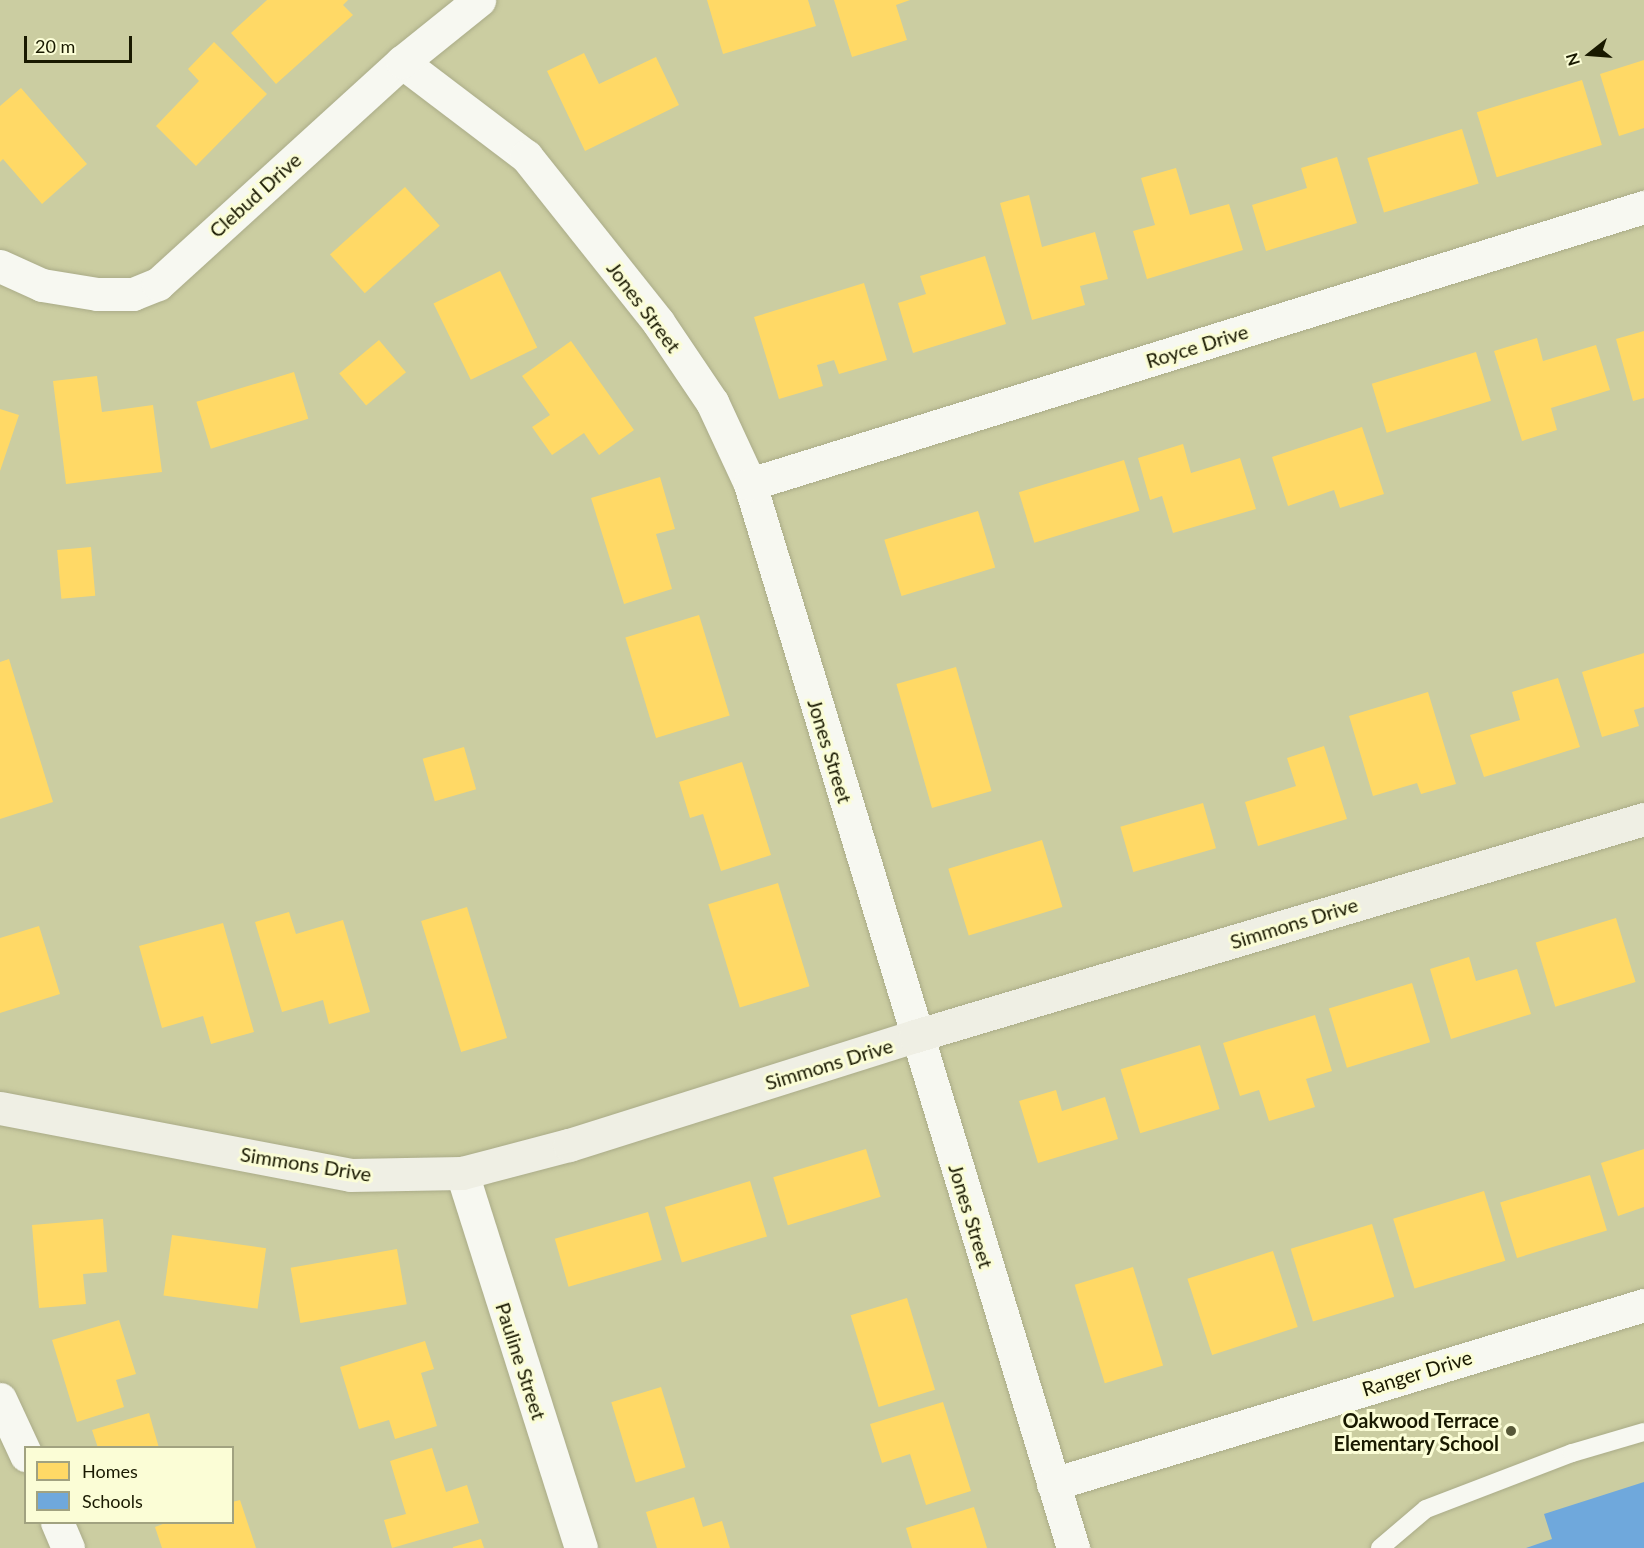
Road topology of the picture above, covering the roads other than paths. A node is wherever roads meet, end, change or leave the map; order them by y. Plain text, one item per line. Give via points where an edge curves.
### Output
1 (479, 0) edge
2 (402, 62) junction
3 (1644, 207) edge
4 (0, 266) edge
5 (750, 484) junction
6 (1644, 819) edge
7 (915, 1036) junction
8 (0, 1108) edge
9 (462, 1173) junction
10 (1644, 1305) edge
11 (0, 1399) edge
12 (1644, 1432) edge
13 (24, 1451) edge
14 (1053, 1484) junction
15 (58, 1524) edge
16 (68, 1548) edge
17 (581, 1548) edge
18 (1073, 1548) edge
19 (1380, 1548) edge

1 - 2 street, Clebud Drive
2 - 4 street, Clebud Drive via 158,284 133,294 97,294 42,285
2 - 5 street, Jones Street via 526,156 658,322 712,402
3 - 5 street, Royce Drive
5 - 7 street, Jones Street
6 - 7 street, Simmons Drive
7 - 9 street, Simmons Drive via 569,1145
7 - 14 street, Jones Street
8 - 9 street, Simmons Drive via 350,1175
9 - 17 street, Pauline Street
10 - 14 street, Ranger Drive
11 - 13 street
12 - 19 lane via 1572,1453 1426,1509
14 - 18 street, Jones Street
15 - 16 street

